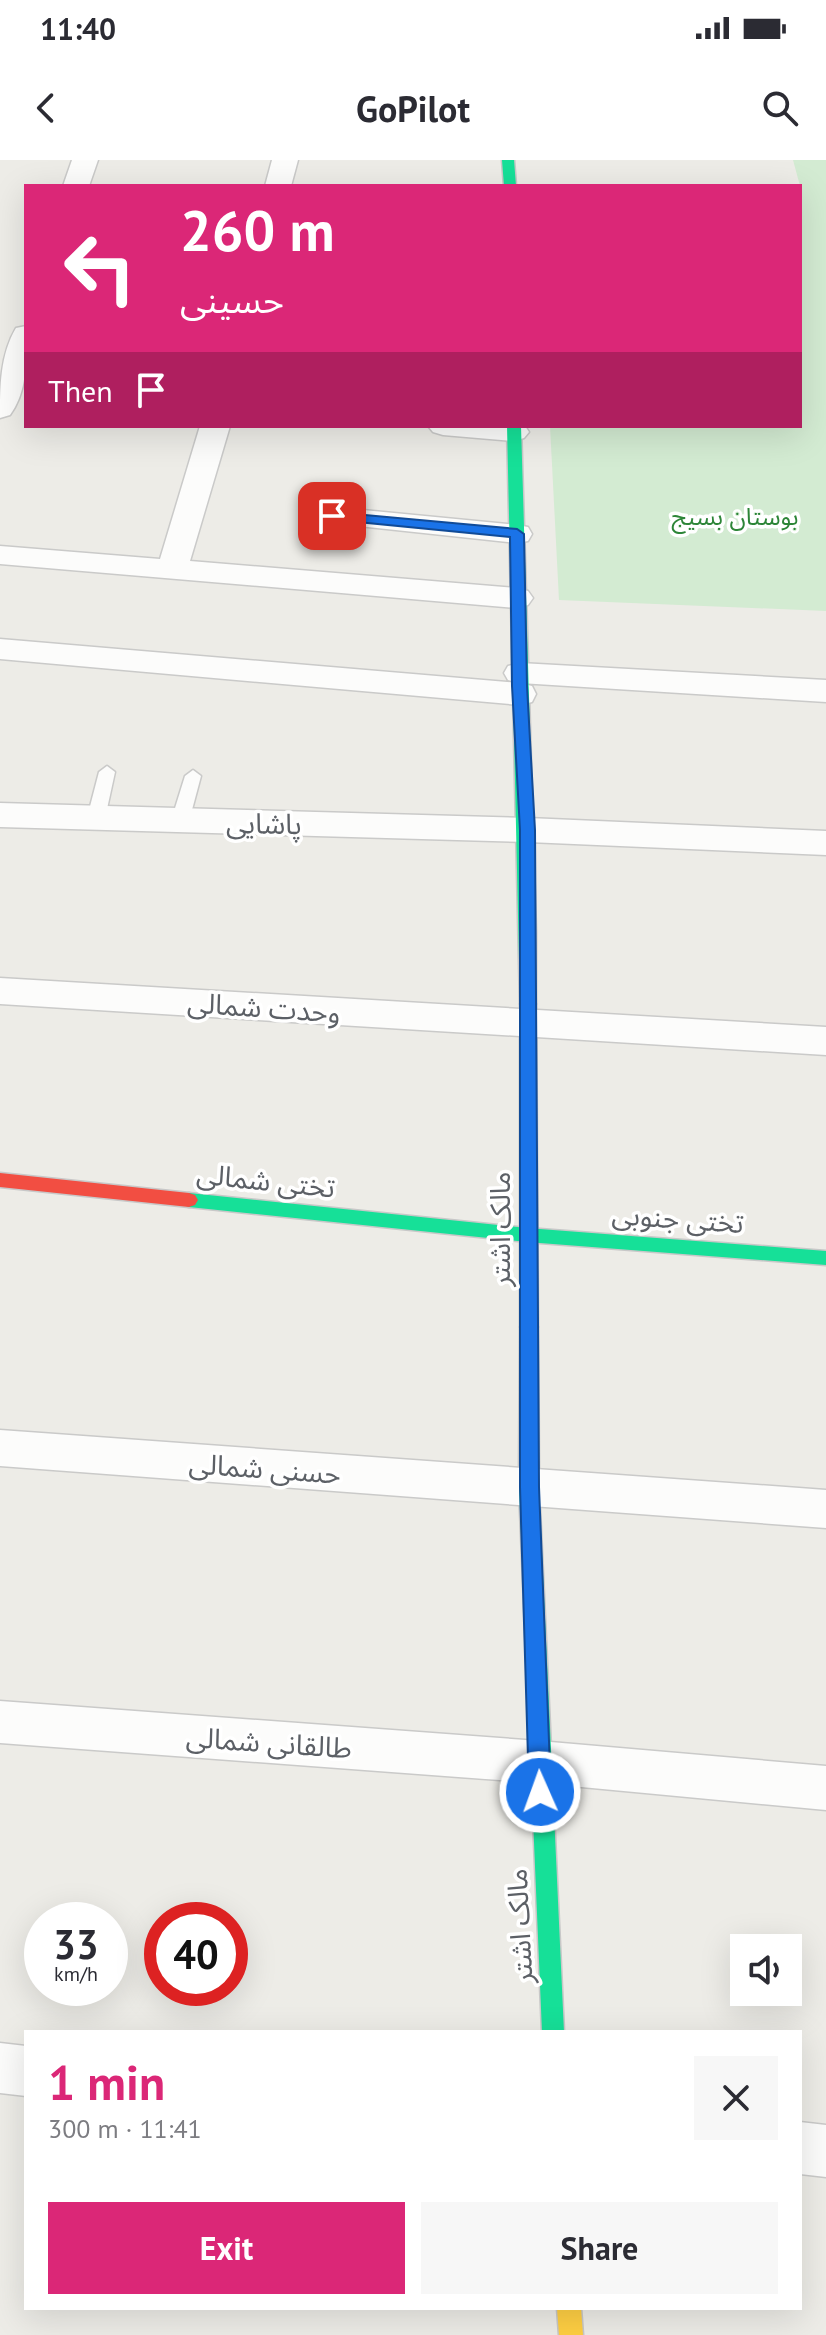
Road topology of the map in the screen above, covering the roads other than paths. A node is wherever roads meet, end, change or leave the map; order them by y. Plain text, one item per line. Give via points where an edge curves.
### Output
1 (85, 160) edge
2 (285, 160) edge
3 (508, 160) edge
4 (77, 184) edge
5 (279, 184) edge
6 (510, 184) edge
7 (24, 341) edge
8 (8, 396) edge
9 (214, 428) edge
10 (490, 428) edge
11 (514, 429) edge
12 (332, 516) dead end
13 (517, 534) junction
14 (0, 555) edge
15 (172, 569) junction
16 (517, 598) junction
17 (0, 649) edge
18 (520, 684) junction
19 (826, 691) edge
20 (107, 772) dead end
21 (193, 776) dead end
22 (0, 815) edge
23 (96, 818) junction
24 (180, 821) junction
25 (528, 830) junction
26 (826, 843) edge
27 (0, 991) edge
28 (529, 1023) junction
29 (826, 1041) edge
30 (0, 1180) edge
31 (527, 1235) junction
32 (826, 1258) edge
33 (0, 1448) edge
34 (529, 1487) junction
35 (826, 1509) edge
36 (0, 1722) edge
37 (539, 1762) junction
38 (826, 1788) edge
39 (553, 2030) edge
40 (0, 2068) edge
41 (24, 2071) edge
42 (802, 2148) edge
43 (826, 2151) edge
44 (569, 2310) edge
45 (571, 2335) edge

1 - 4 street
2 - 5 street
3 - 6 street
7 - 8 street
9 - 15 street
10 - 11 street
11 - 13 street, مالک اشتر
12 - 13 street
13 - 16 street, مالک اشتر
14 - 15 street
15 - 16 street
16 - 18 street, مالک اشتر
17 - 18 street
18 - 19 street
18 - 25 street, مالک اشتر
20 - 23 lane
21 - 24 lane
22 - 23 street, پاشایی
23 - 24 street, پاشایی
24 - 25 street, پاشایی
25 - 26 street, پاشایی
25 - 28 street, مالک اشتر
27 - 28 street, وحدت شمالی
28 - 29 street, وحدت شمالی
28 - 31 street, مالک اشتر
30 - 31 street, تختی شمالی
31 - 32 street, تختی جنوبی
31 - 34 street, مالک اشتر
33 - 34 street, حسنی شمالی
34 - 35 street, حسنی شمالی
34 - 37 street, مالک اشتر
36 - 37 street, طالقانی شمالی
37 - 38 street, طالقانی شمالی
37 - 39 street, مالک اشتر
40 - 41 street
42 - 43 street
44 - 45 street

